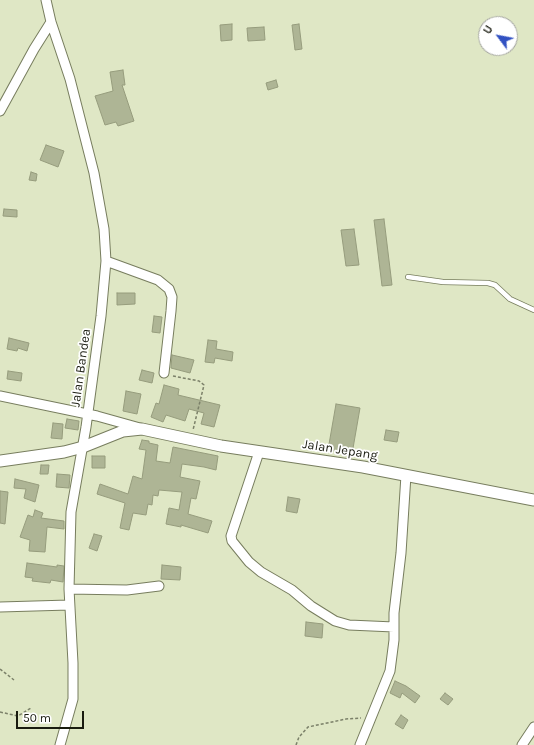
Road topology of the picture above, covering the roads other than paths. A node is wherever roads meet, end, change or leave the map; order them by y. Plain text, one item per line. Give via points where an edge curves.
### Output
1 (46, 0) edge
2 (51, 22) junction
3 (0, 111) edge
4 (106, 261) junction
5 (408, 277) dead end
6 (534, 310) edge
7 (164, 373) road end
8 (0, 398) edge
9 (88, 414) junction
10 (142, 429) junction
11 (83, 447) junction
12 (259, 452) junction
13 (0, 461) edge
14 (406, 475) junction
15 (534, 500) edge
16 (159, 586) dead end
17 (69, 589) junction
18 (69, 605) junction
19 (0, 607) edge
20 (394, 627) junction
21 (534, 727) edge
22 (60, 745) edge
23 (360, 745) edge
24 (522, 745) edge

1 - 2 street, Jalan Bandea
2 - 3 street
2 - 4 street, Jalan Bandea via 70,78 94,173 104,229
4 - 7 street via 158,280 170,289 171,311
4 - 9 street, Jalan Bandea
5 - 6 lane via 443,282 488,283 495,285 510,299
8 - 9 street
9 - 10 street
9 - 11 street, Jalan Bandea
10 - 11 street via 117,433
10 - 12 street, Jalan Jepang
11 - 13 street
11 - 17 street, Jalan Bandea via 71,512
12 - 14 street, Jalan Jepang
12 - 20 street via 231,536 240,552 261,572 292,590 335,621 349,625
14 - 15 street, Jalan Jepang
14 - 20 street
16 - 17 street via 127,590
17 - 18 street, Jalan Bandea
18 - 19 street
18 - 22 street, Jalan Bandea via 73,643 72,698
20 - 23 street via 390,671
21 - 24 street

